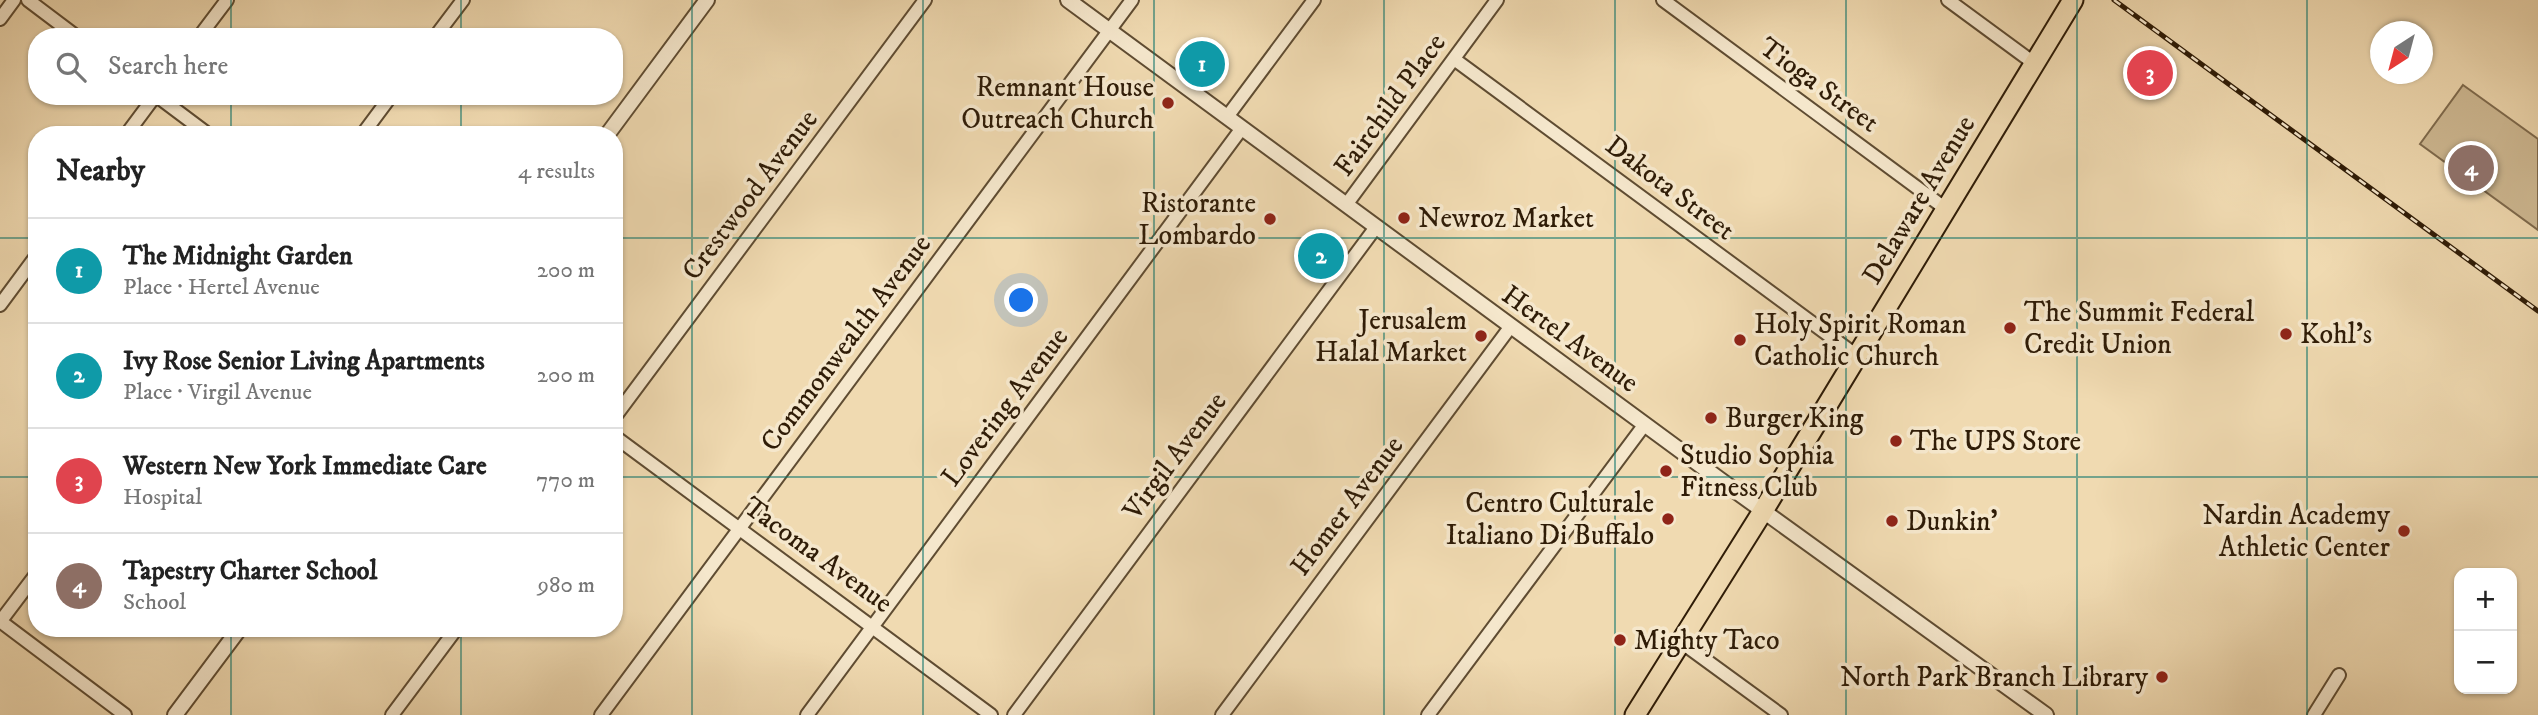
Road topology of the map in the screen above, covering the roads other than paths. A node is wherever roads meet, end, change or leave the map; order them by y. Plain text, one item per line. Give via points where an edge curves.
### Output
1 (14, 0) edge
2 (28, 0) edge
3 (227, 0) edge
4 (463, 0) edge
5 (707, 0) edge
6 (925, 0) edge
7 (1068, 0) edge
8 (1132, 0) edge
9 (1314, 0) edge
10 (1497, 0) edge
11 (1663, 0) edge
12 (1948, 0) edge
13 (2073, 0) edge
14 (0, 19) edge
15 (65, 28) edge
16 (206, 28) edge
17 (442, 28) edge
18 (1109, 31) junction
19 (1454, 59) junction
20 (2035, 64) junction
21 (149, 105) edge
22 (168, 105) edge
23 (384, 105) edge
24 (1227, 117) junction
25 (133, 126) edge
26 (197, 126) edge
27 (369, 126) edge
28 (614, 126) edge
29 (1242, 128) junction
30 (1346, 205) junction
31 (1946, 209) junction
32 (1376, 227) junction
33 (28, 267) edge
34 (0, 305) edge
35 (1511, 326) junction
36 (1857, 356) junction
37 (623, 406) edge
38 (1644, 424) junction
39 (623, 443) edge
40 (1763, 510) junction
41 (739, 528) junction
42 (28, 585) edge
43 (0, 622) edge
44 (873, 626) junction
45 (233, 637) edge
46 (450, 637) edge
47 (1681, 642) junction
48 (2339, 675) dead end
49 (125, 715) edge
50 (175, 715) edge
51 (392, 715) edge
52 (601, 715) edge
53 (807, 715) edge
54 (991, 715) edge
55 (1014, 715) edge
56 (1222, 715) edge
57 (1428, 715) edge
58 (1635, 715) edge
59 (1782, 715) edge
60 (2046, 715) edge
61 (2314, 715) edge

1 - 14 street
2 - 15 street
3 - 16 street
4 - 17 street
5 - 28 street
6 - 37 street, Crestwood Avenue
7 - 18 street, Hertel Avenue
8 - 18 street, Commonwealth Avenue
9 - 24 street
10 - 19 street, Fairchild Place
11 - 31 street, Tioga Street
12 - 20 street
13 - 20 main road, Delaware Avenue
18 - 24 street, Hertel Avenue
18 - 41 street, Commonwealth Avenue
19 - 30 street, Fairchild Place
19 - 36 street, Dakota Street
20 - 31 main road, Delaware Avenue
21 - 25 street
22 - 26 street
23 - 27 street
24 - 29 street, Hertel Avenue
29 - 30 street, Hertel Avenue
29 - 44 street, Lovering Avenue
30 - 32 street, Hertel Avenue
31 - 36 main road, Delaware Avenue
32 - 35 street, Hertel Avenue
32 - 55 street, Virgil Avenue
33 - 34 street
35 - 38 street, Hertel Avenue
35 - 56 street, Homer Avenue
36 - 40 main road, Delaware Avenue
38 - 40 street, Hertel Avenue
38 - 57 street
39 - 41 street, Tacoma Avenue
40 - 47 main road, Delaware Avenue
40 - 60 street, Hertel Avenue
41 - 44 street, Tacoma Avenue
41 - 52 street, Commonwealth Avenue
42 - 43 street
43 - 49 street
44 - 53 street, Lovering Avenue
44 - 54 street, Tacoma Avenue
45 - 50 street
46 - 51 street
47 - 58 main road, Delaware Avenue
47 - 59 street
48 - 61 street

